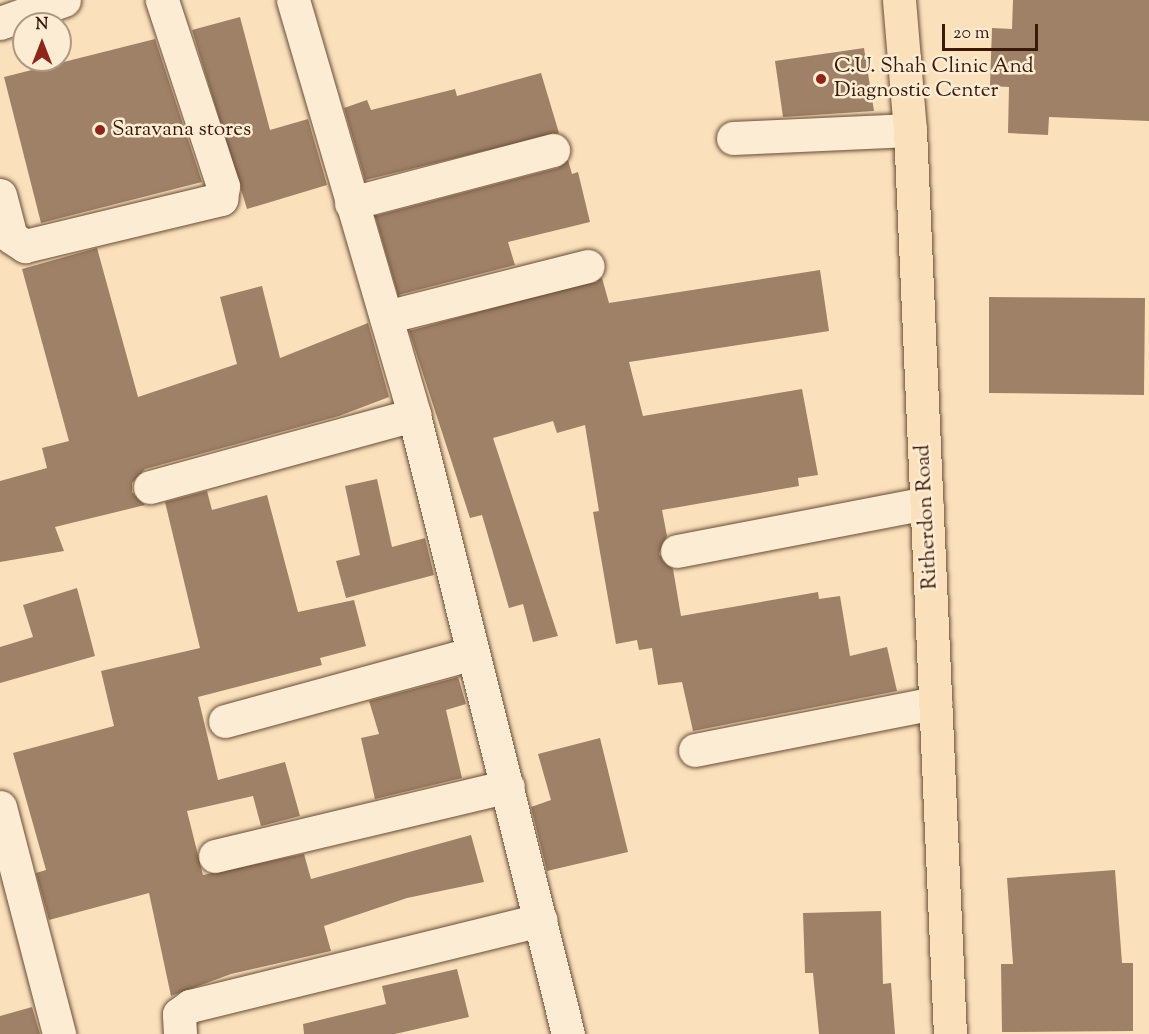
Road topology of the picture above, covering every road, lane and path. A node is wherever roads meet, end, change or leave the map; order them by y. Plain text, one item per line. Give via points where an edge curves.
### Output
1 (64, 0) edge
2 (162, 0) edge
3 (293, 0) edge
4 (899, 0) edge
5 (0, 23) edge
6 (910, 130) junction
7 (733, 138) dead end
8 (554, 150) dead end
9 (0, 195) edge
10 (351, 203) junction
11 (588, 266) dead end
12 (386, 318) junction
13 (414, 414) junction
14 (150, 487) dead end
15 (926, 502) junction
16 (677, 551) dead end
17 (473, 653) junction
18 (935, 703) junction
19 (225, 721) dead end
20 (695, 750) dead end
21 (508, 786) junction
22 (0, 807) edge
23 (215, 856) dead end
24 (541, 920) junction
25 (59, 1034) edge
26 (180, 1034) edge
27 (568, 1034) edge
28 (950, 1034) edge

1 - 5 street
2 - 9 street via 223,186 221,199 25,246 11,237
3 - 10 street
4 - 6 main road, Ritherdon Road
6 - 7 street
6 - 15 main road, Ritherdon Road
8 - 10 street
10 - 12 street
11 - 12 street
12 - 13 street
13 - 14 street
13 - 17 street
15 - 16 street
15 - 18 main road, Ritherdon Road
17 - 19 street
17 - 21 street
18 - 20 street
18 - 28 main road, Ritherdon Road
21 - 23 street
21 - 24 street
22 - 25 street
24 - 26 street via 190,1006 179,1014
24 - 27 street

